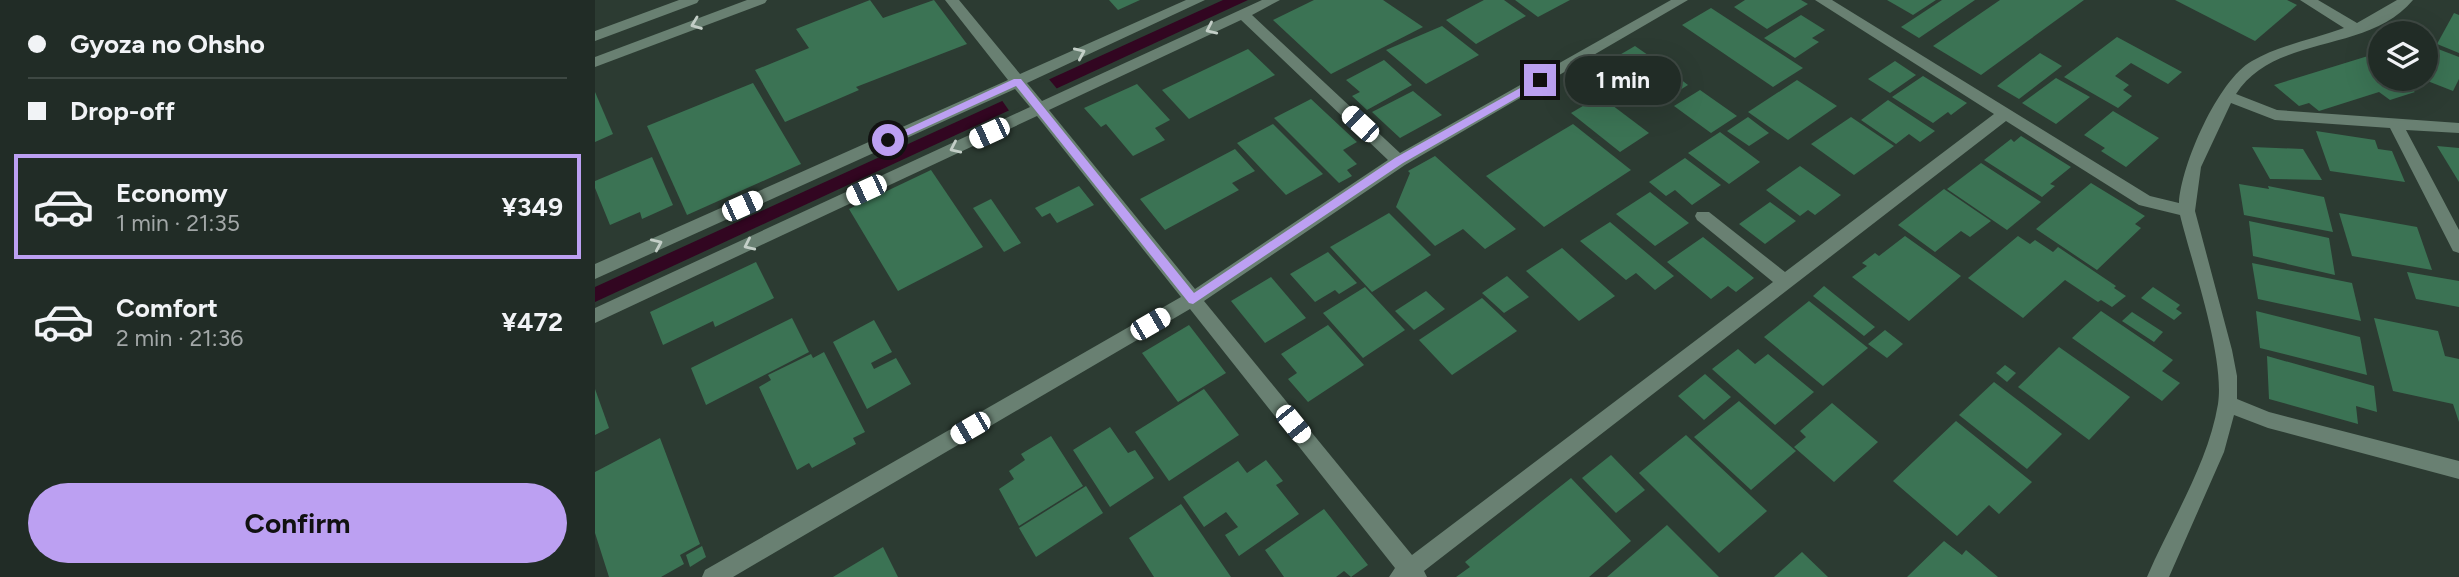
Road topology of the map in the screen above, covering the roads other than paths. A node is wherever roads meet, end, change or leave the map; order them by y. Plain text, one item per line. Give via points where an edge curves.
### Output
1 (692, 0) edge
2 (760, 0) edge
3 (952, 0) edge
4 (1198, 0) edge
5 (1273, 0) edge
6 (1681, 0) edge
7 (1822, 0) edge
8 (2307, 0) edge
9 (2406, 0) edge
10 (1243, 14) junction
11 (2355, 29) junction
12 (595, 36) edge
13 (595, 62) edge
14 (1028, 95) junction
15 (2228, 96) junction
16 (2005, 114) junction
17 (2395, 124) junction
18 (2459, 128) edge
19 (1399, 161) junction
20 (2187, 211) junction
21 (1703, 216) dead end
22 (2459, 246) edge
23 (595, 272) edge
24 (1785, 282) junction
25 (1193, 299) junction
26 (595, 316) edge
27 (2227, 404) junction
28 (2459, 470) edge
29 (1409, 575) edge
30 (713, 577) edge
31 (2158, 577) edge

1 - 12 street
2 -> 13 street
3 - 14 street
14 -> 4 street
5 - 10 street
6 - 19 street
7 - 16 street
8 - 11 street
9 - 11 street
10 -> 14 street
10 - 19 street
11 - 15 street via 2261,62 2246,72
23 -> 14 street
14 - 25 street
14 -> 26 street
15 - 17 street via 2275,115
15 - 20 street via 2191,167
16 - 20 street via 2145,201
16 - 24 street
17 - 18 street
17 - 22 street
19 - 25 street
20 - 27 street via 2223,349
21 - 24 street
24 - 29 street
25 - 29 street
25 - 30 street
27 - 28 street via 2268,420
27 - 31 street via 2214,452

